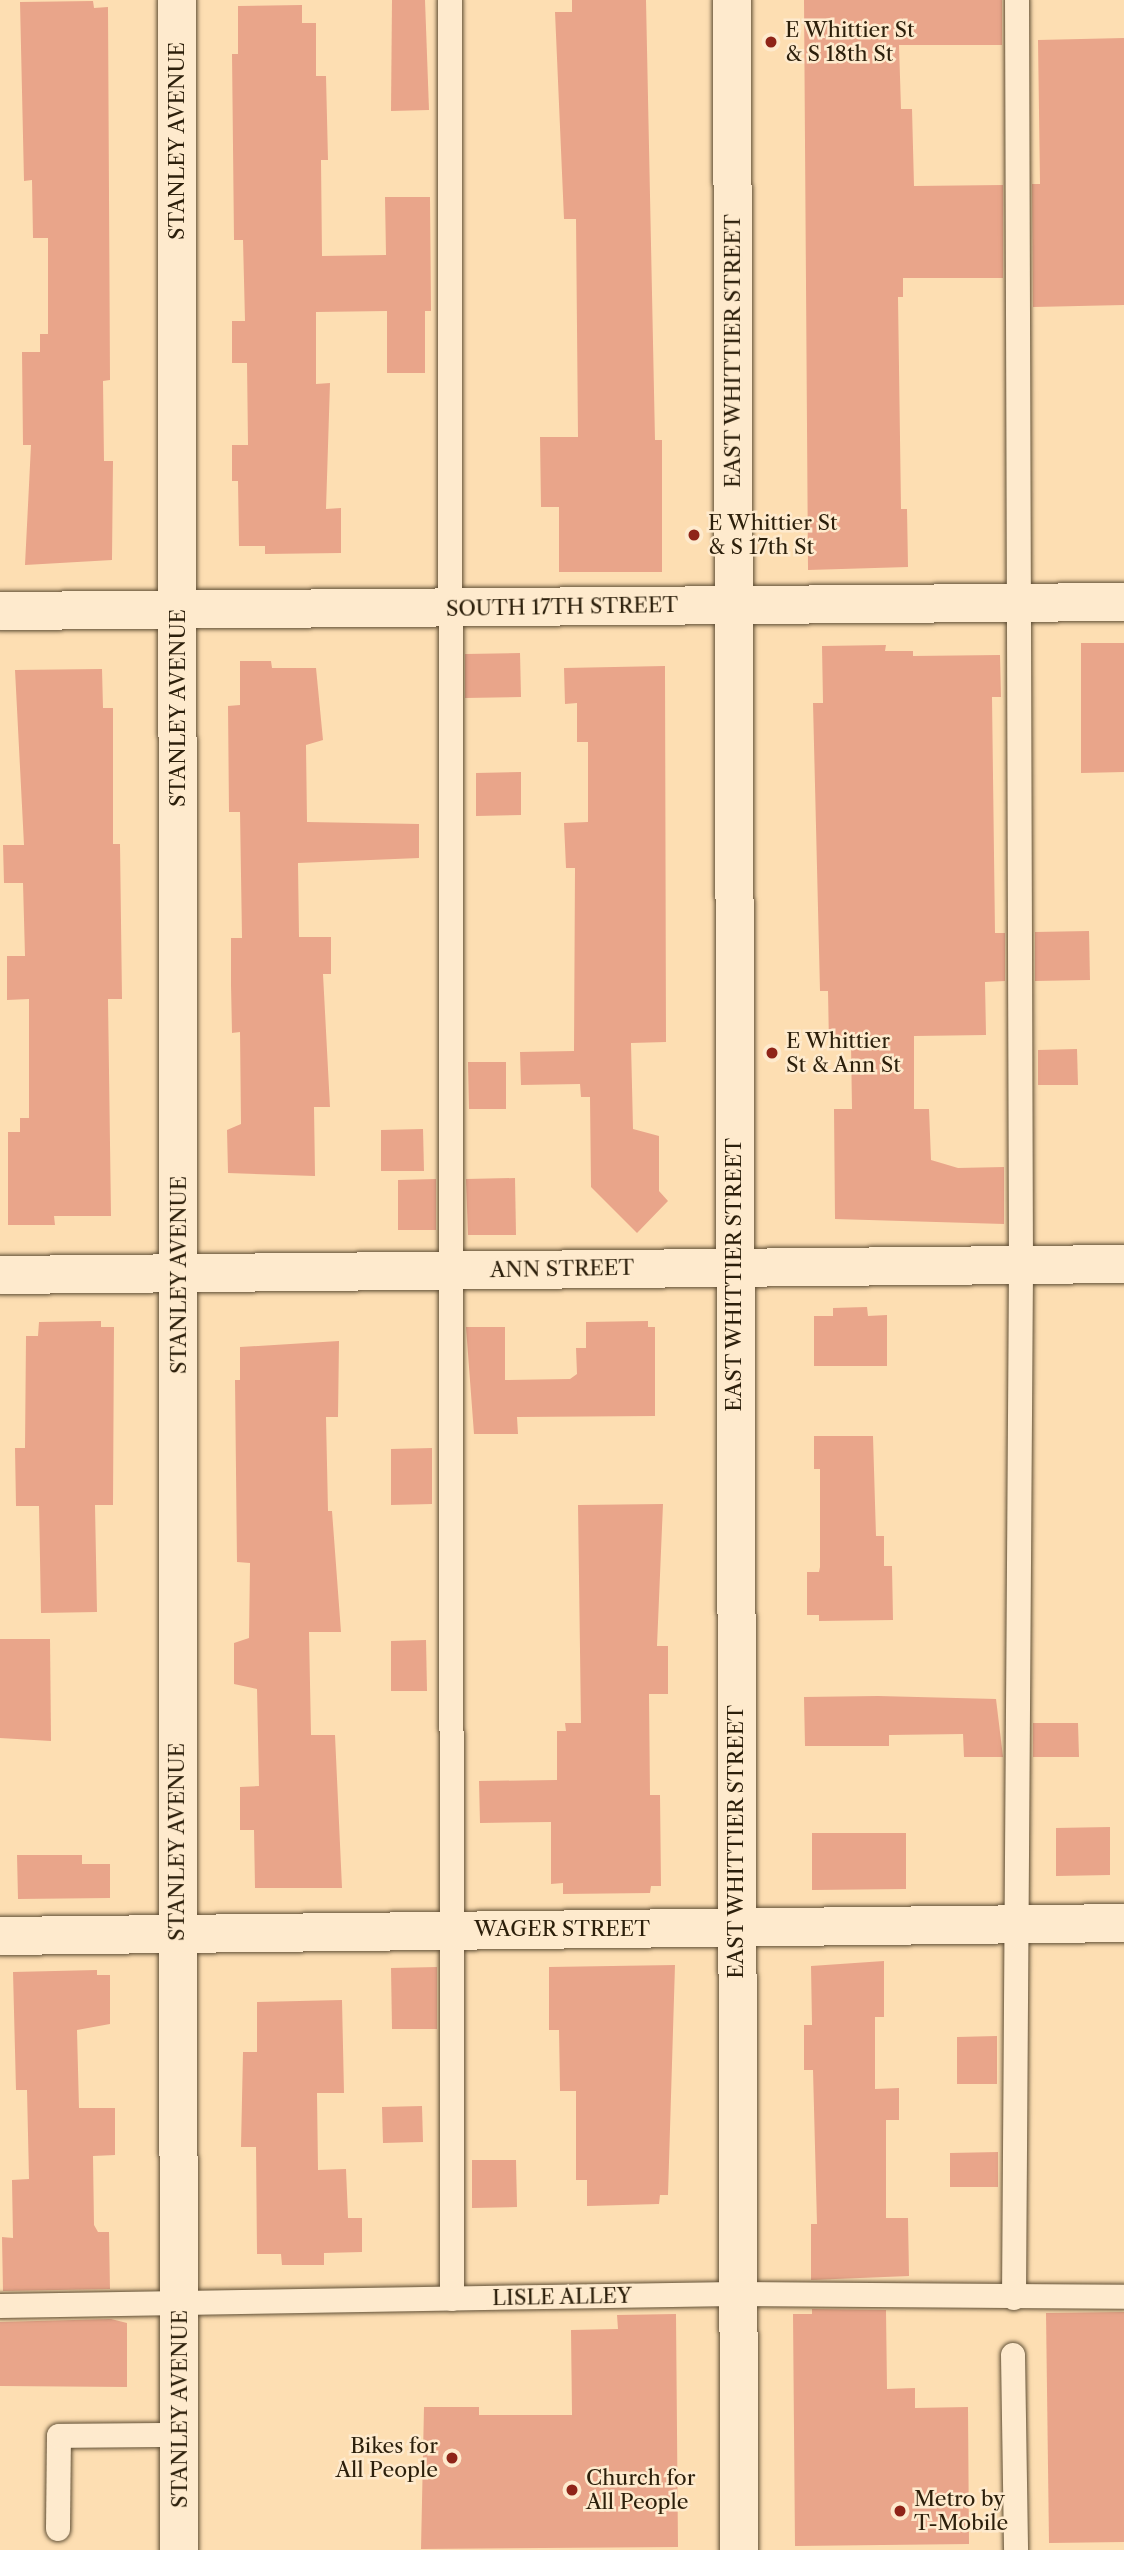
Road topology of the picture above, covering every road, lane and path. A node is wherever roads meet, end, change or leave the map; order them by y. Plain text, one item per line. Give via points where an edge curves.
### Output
1 (177, 0) edge
2 (450, 0) edge
3 (732, 0) edge
4 (1017, 0) edge
5 (1124, 602) edge
6 (1020, 603) junction
7 (734, 605) junction
8 (178, 609) junction
9 (454, 609) junction
10 (0, 611) edge
11 (1124, 1264) edge
12 (1021, 1266) junction
13 (734, 1268) junction
14 (450, 1270) junction
15 (179, 1273) junction
16 (0, 1275) edge
17 (1124, 1923) edge
18 (1019, 1925) junction
19 (736, 1927) junction
20 (456, 1929) junction
21 (176, 1933) junction
22 (0, 1936) edge
23 (736, 2294) junction
24 (1124, 2297) edge
25 (1014, 2298) junction
26 (452, 2299) junction
27 (181, 2305) junction
28 (0, 2306) edge
29 (1013, 2355) dead end
30 (180, 2435) junction
31 (58, 2529) dead end
32 (179, 2550) edge
33 (739, 2550) edge
34 (1016, 2550) edge

1 - 8 street, STANLEY AVENUE
2 - 9 lane
3 - 7 street, EAST WHITTIER STREET
4 - 6 lane
5 - 6 street, SOUTH 17TH STREET
6 - 7 street, SOUTH 17TH STREET
6 - 12 lane
7 - 9 street, SOUTH 17TH STREET
7 - 13 street, EAST WHITTIER STREET
8 - 9 street, SOUTH 17TH STREET
8 - 10 street, SOUTH 17TH STREET
8 - 15 street, STANLEY AVENUE
9 - 14 lane
11 - 12 street, ANN STREET
12 - 13 street, ANN STREET
12 - 18 lane
13 - 14 street, ANN STREET
13 - 19 street, EAST WHITTIER STREET
14 - 15 street, ANN STREET
14 - 20 lane
15 - 16 street, ANN STREET
15 - 21 street, STANLEY AVENUE
17 - 18 street, WAGER STREET
18 - 19 street, WAGER STREET
18 - 25 lane
19 - 20 street, WAGER STREET
19 - 23 street, EAST WHITTIER STREET
20 - 21 street, WAGER STREET
20 - 26 lane
21 - 22 street, WAGER STREET
21 - 27 street, STANLEY AVENUE
23 - 25 lane, LISLE ALLEY
23 - 26 lane, LISLE ALLEY
23 - 33 street, EAST WHITTIER STREET
24 - 25 lane, LISLE ALLEY
26 - 27 lane, LISLE ALLEY
27 - 28 lane, LISLE ALLEY
27 - 30 street, STANLEY AVENUE
29 - 34 lane
30 - 31 lane via 59,2436
30 - 32 street, STANLEY AVENUE

